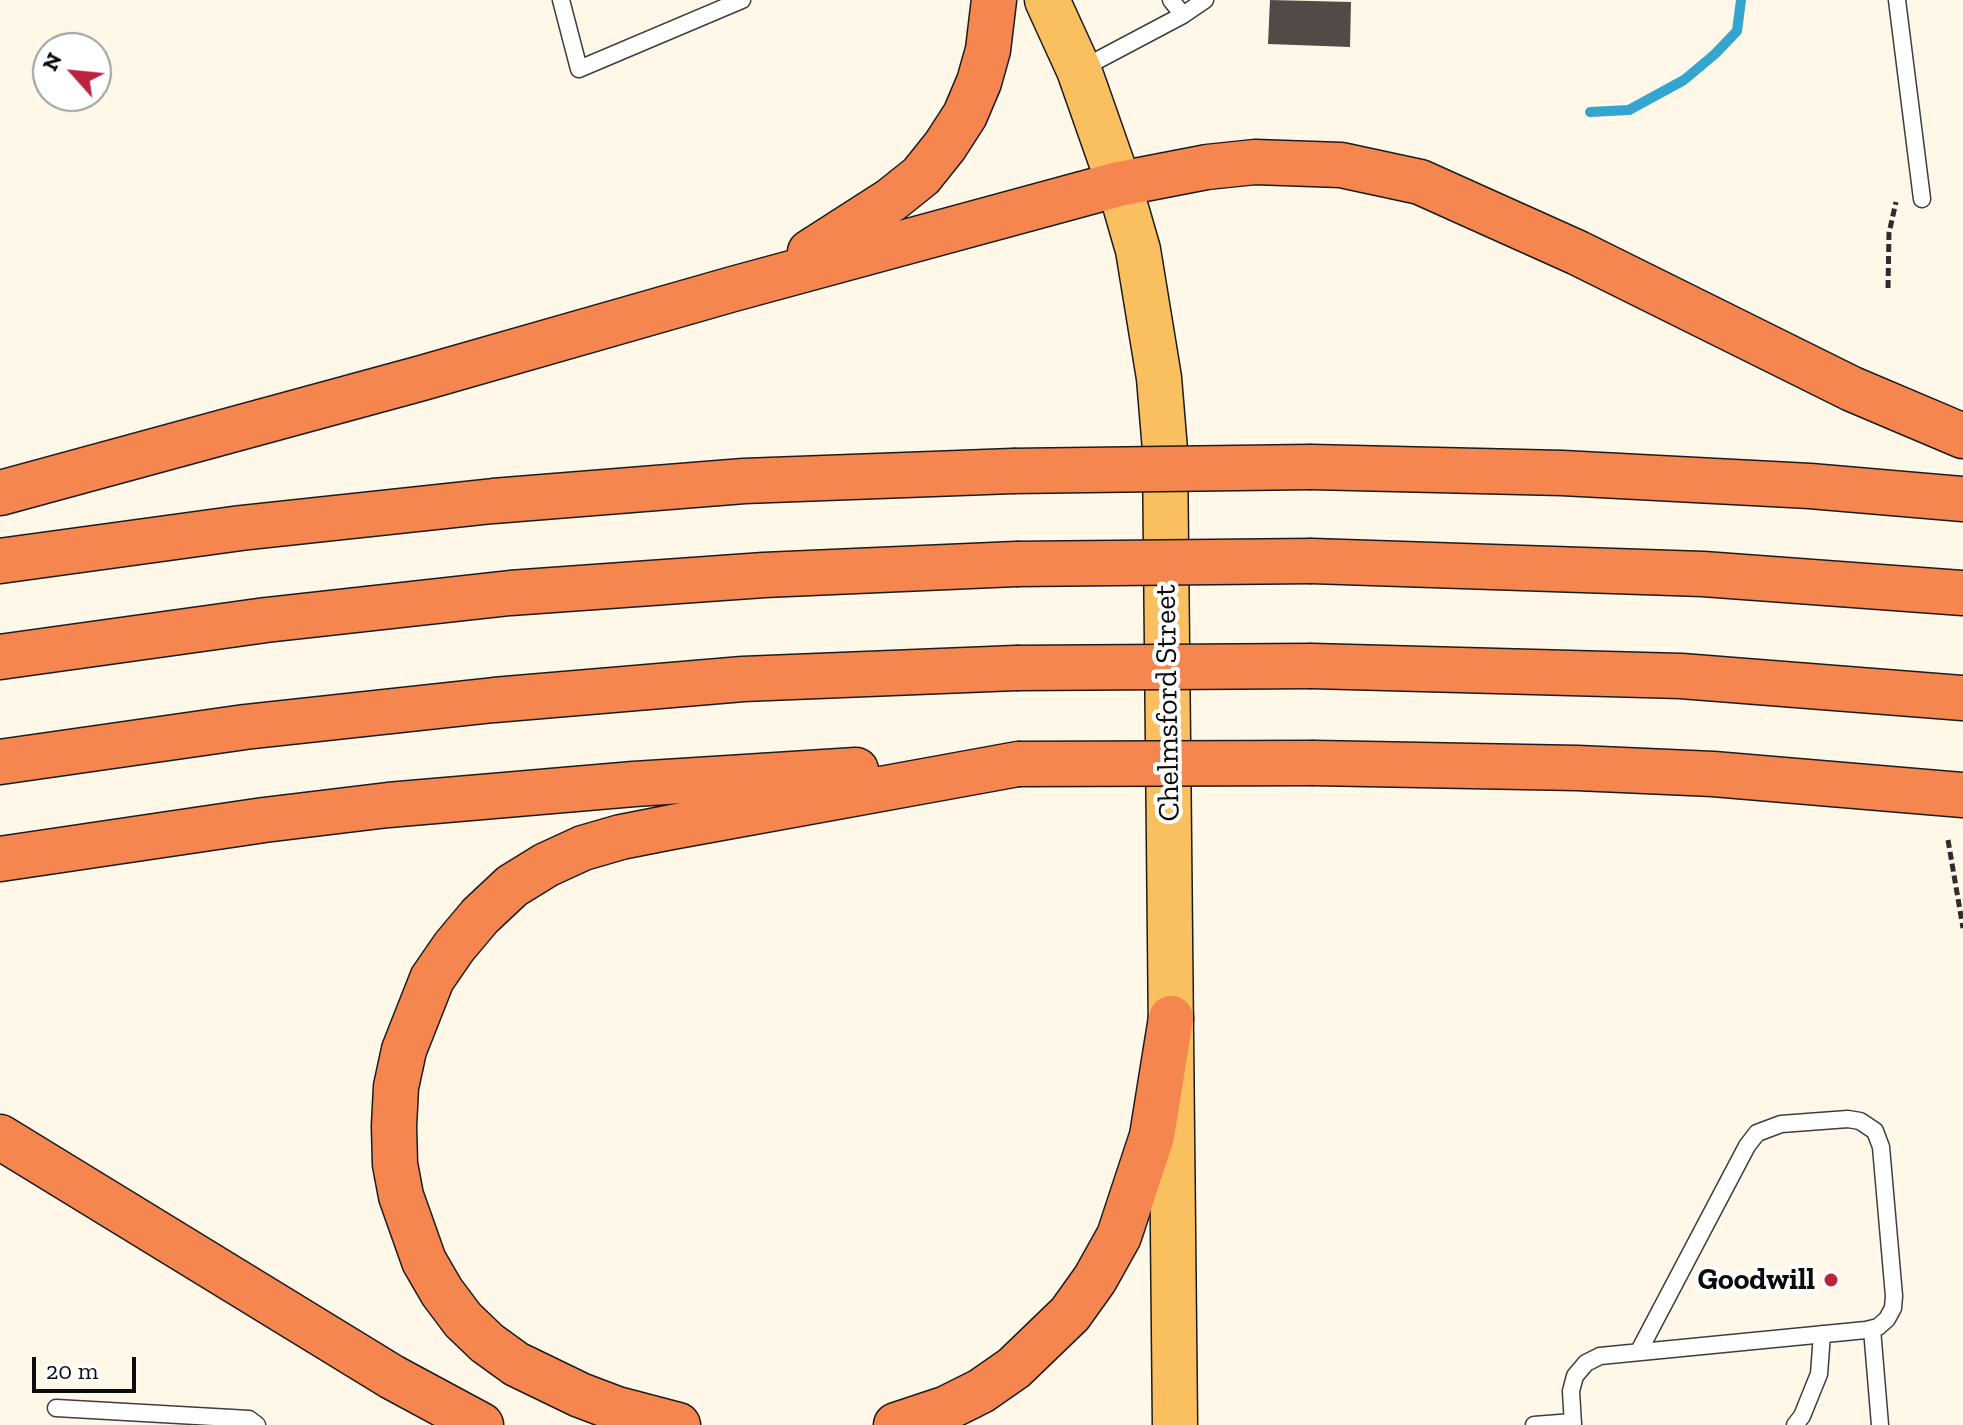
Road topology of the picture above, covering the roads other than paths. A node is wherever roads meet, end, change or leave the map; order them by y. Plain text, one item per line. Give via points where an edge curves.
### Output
1 (561, 0) edge
2 (742, 0) edge
3 (994, 0) edge
4 (1047, 0) edge
5 (1171, 0) edge
6 (1205, 0) edge
7 (1897, 0) edge
8 (1183, 15) junction
9 (1079, 70) junction
10 (1119, 184) junction
11 (1922, 199) dead end
12 (733, 289) junction
13 (1963, 436) edge
14 (0, 493) edge
15 (1963, 499) edge
16 (0, 561) edge
17 (1963, 593) edge
18 (0, 657) edge
19 (1963, 698) edge
20 (0, 762) edge
21 (1018, 764) junction
22 (1963, 795) edge
23 (0, 859) edge
24 (1171, 1018) junction
25 (0, 1137) edge
26 (1872, 1329) junction
27 (1822, 1334) junction
28 (1639, 1351) junction
29 (56, 1408) dead end
30 (1573, 1423) edge
31 (257, 1425) edge
32 (481, 1425) edge
33 (678, 1425) edge
34 (896, 1425) edge
35 (1175, 1425) edge
36 (1534, 1425) edge
37 (1795, 1425) edge
38 (1880, 1425) edge

1 - 2 lane via 579,69
3 - 12 highway via 979,82 965,115 921,176 859,222
4 - 9 main road, Chelmsford Street
5 - 8 lane
6 - 8 lane
7 - 11 lane
8 - 9 lane
9 - 10 main road, Chelmsford Street
10 - 12 highway
10 - 13 highway via 1207,167 1270,162 1341,165 1420,182 1578,253 1852,389
10 - 24 main road, Chelmsford Street via 1150,317 1165,450
12 - 14 highway
15 - 16 highway, bridge via 1593,474 1311,467 1013,471 744,481 509,500 241,528
17 - 18 highway, bridge via 1673,572 1312,561 1016,564 510,593
19 - 20 highway, bridge via 1681,676 1312,666 1016,668 743,679 494,700 245,727
21 - 22 highway, bridge via 1577,768
21 - 23 highway via 757,776 388,805
21 - 33 highway via 583,848 512,886 480,916 432,979 404,1050 394,1126 401,1196 424,1261 463,1320 516,1364 592,1400
24 - 34 highway via 1152,1136 1119,1236 1095,1279 1070,1314 1014,1368 947,1408
24 - 35 main road, Chelmsford Street
25 - 32 highway via 392,1377
26 - 27 lane
26 - 28 lane via 1887,1319 1894,1296 1878,1136 1855,1120 1781,1124 1757,1133 1747,1146
26 - 38 lane
27 - 28 lane
27 - 37 lane via 1819,1374
28 - 30 lane via 1600,1356 1580,1369 1571,1391
29 - 31 lane via 249,1419
30 - 36 lane

